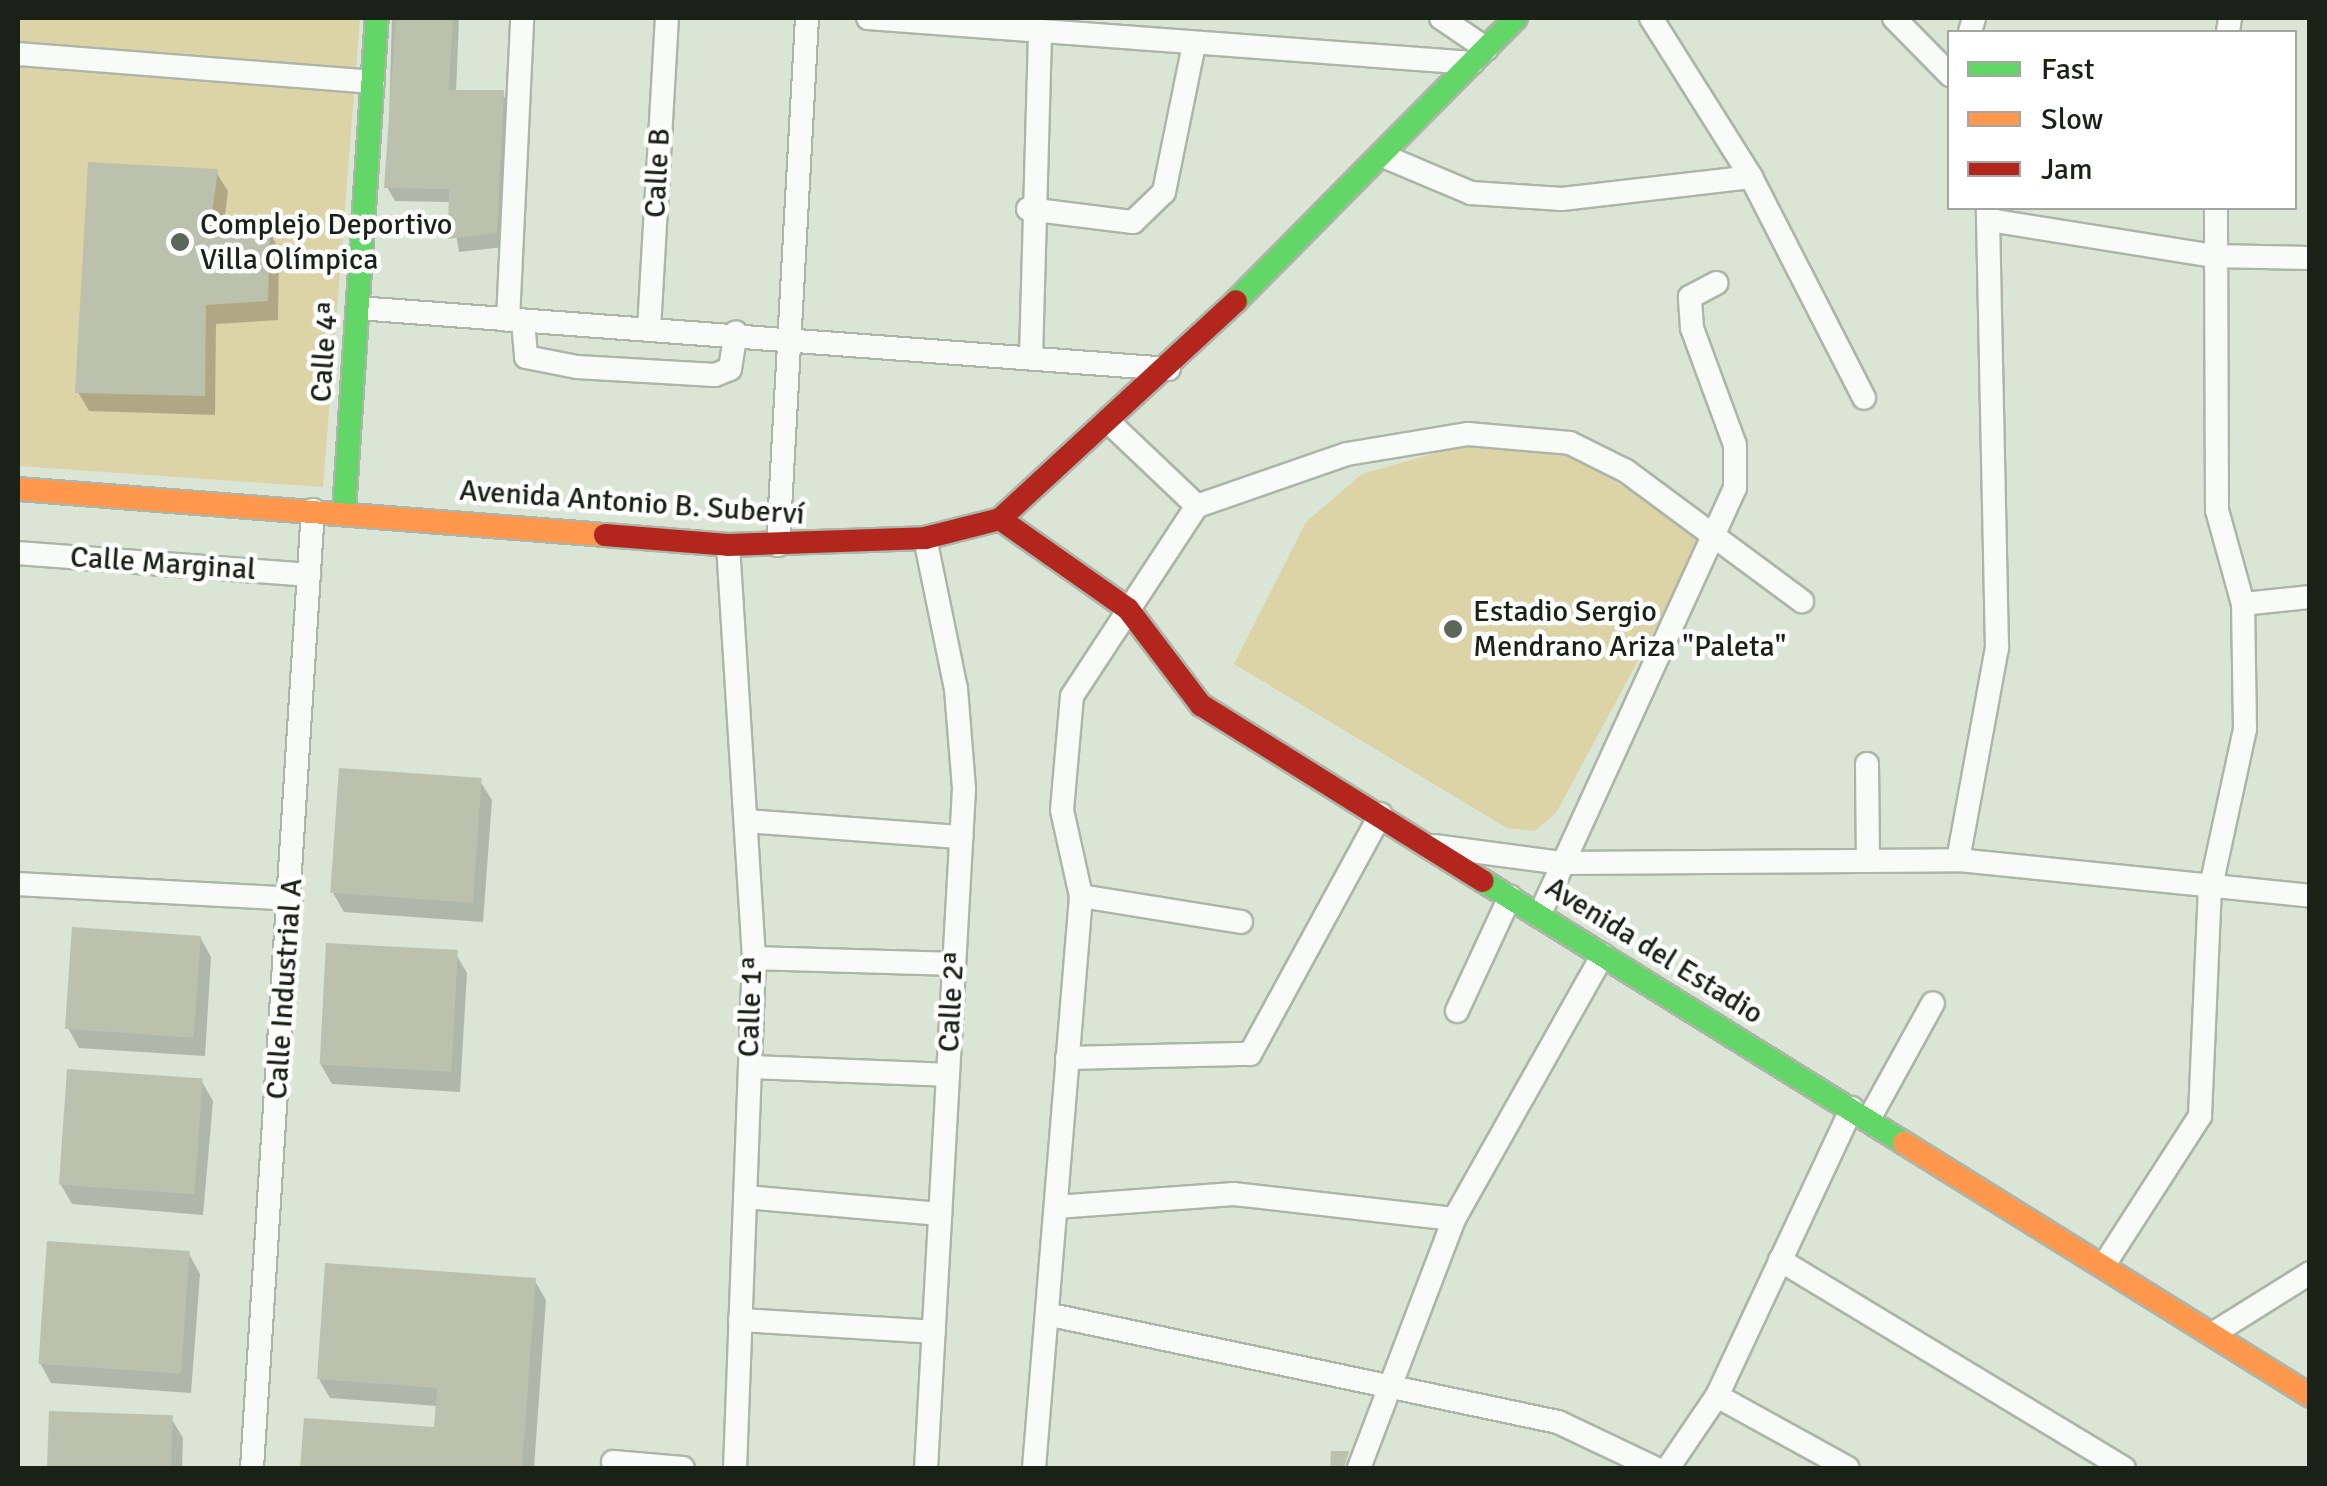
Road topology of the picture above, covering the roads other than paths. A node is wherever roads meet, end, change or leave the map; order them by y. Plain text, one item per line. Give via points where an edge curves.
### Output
1 (377, 18) edge
2 (522, 18) edge
3 (667, 18) edge
4 (808, 18) edge
5 (868, 18) edge
6 (1441, 18) edge
7 (1516, 18) edge
8 (1651, 18) edge
9 (1894, 18) edge
10 (997, 24) edge
11 (1040, 37) junction
12 (1194, 49) junction
13 (18, 54) edge
14 (1480, 56) junction
15 (1947, 72) edge
16 (373, 82) junction
17 (1381, 155) junction
18 (1751, 177) junction
19 (1028, 210) junction
20 (2216, 210) edge
21 (1988, 214) edge
22 (2214, 256) junction
23 (2310, 258) edge
24 (1716, 282) dead end
25 (358, 308) junction
26 (516, 320) junction
27 (648, 329) junction
28 (736, 332) junction
29 (790, 335) junction
30 (1031, 357) junction
31 (1168, 369) junction
32 (1864, 398) dead end
33 (1112, 425) junction
34 (18, 489) edge
35 (1197, 506) junction
36 (313, 510) junction
37 (344, 512) junction
38 (1000, 519) junction
39 (1720, 536) junction
40 (925, 538) junction
41 (728, 545) junction
42 (778, 545) junction
43 (18, 553) edge
44 (309, 574) junction
45 (2310, 598) edge
46 (1802, 602) dead end
47 (2243, 604) junction
48 (1128, 610) junction
49 (1867, 764) dead end
50 (1380, 814) junction
51 (747, 820) junction
52 (961, 837) junction
53 (1434, 846) junction
54 (1958, 860) junction
55 (1868, 861) junction
56 (1561, 862) junction
57 (18, 884) edge
58 (2210, 892) junction
59 (1081, 896) junction
60 (2310, 896) edge
61 (1510, 897) junction
62 (291, 899) junction
63 (1539, 916) junction
64 (1241, 922) dead end
65 (1604, 956) junction
66 (754, 958) junction
67 (954, 964) junction
68 (1932, 1004) dead end
69 (1457, 1011) dead end
70 (1067, 1058) junction
71 (750, 1067) junction
72 (948, 1075) junction
73 (1861, 1114) junction
74 (745, 1197) junction
75 (1056, 1207) junction
76 (940, 1214) junction
77 (1454, 1219) junction
78 (1780, 1260) junction
79 (2104, 1265) junction
80 (2310, 1274) edge
81 (1051, 1315) junction
82 (740, 1320) junction
83 (934, 1332) junction
84 (2214, 1333) junction
85 (1392, 1384) junction
86 (1716, 1396) junction
87 (2310, 1396) edge
88 (613, 1462) dead end
89 (252, 1468) edge
90 (682, 1468) edge
91 (735, 1468) edge
92 (926, 1468) edge
93 (1034, 1468) edge
94 (1359, 1468) edge
95 (1654, 1468) edge
96 (1668, 1468) edge
97 (1848, 1468) edge
98 (2124, 1468) edge

1 - 16 street, Calle 4ª
2 - 26 street
3 - 27 street, Calle B
4 - 29 street
5 - 10 street
6 - 14 street
7 - 14 street, Avenida Antonio B. Suberví
8 - 18 street
9 - 15 street
10 - 11 street
11 - 12 street
11 - 19 street
12 - 14 street
12 - 19 street via 1164,192 1133,222
13 - 16 street
14 - 17 street, Avenida Antonio B. Suberví
16 - 25 street, Calle 4ª
17 - 18 street via 1471,192 1562,199
17 - 31 street, Avenida Antonio B. Suberví
18 - 32 street
19 - 30 street
20 - 22 street
21 - 22 street
21 - 54 street via 1997,648
22 - 23 street
22 - 47 street via 2217,510
24 - 39 street via 1690,297 1692,328 1735,445
25 - 26 street
25 - 37 street, Calle 4ª
26 - 27 street
26 - 28 street via 526,358 577,368 715,375 730,369
27 - 28 street
28 - 29 street
29 - 30 street
29 - 42 street
30 - 31 street
31 - 33 street, Avenida Antonio B. Suberví
33 - 35 street
33 - 38 street, Avenida Antonio B. Suberví
34 - 36 street, Avenida Antonio B. Suberví
35 - 39 street via 1346,454 1468,434 1570,443
35 - 48 street
36 - 37 street, Avenida Antonio B. Suberví
36 - 44 street, Calle Industrial A
37 - 41 street, Avenida Antonio B. Suberví
38 - 40 street, Avenida Antonio B. Suberví
38 - 48 street, Avenida del Estadio
39 - 46 street
39 - 56 street
40 - 42 street, Avenida Antonio B. Suberví
40 - 52 street, Calle 2ª via 956,688
41 - 42 street, Avenida Antonio B. Suberví
41 - 51 street, Calle 1ª
43 - 44 street, Calle Marginal
44 - 62 street, Calle Industrial A
45 - 47 street
47 - 58 street via 2245,728
48 - 50 street, Avenida del Estadio via 1201,705
48 - 59 street via 1072,696 1062,810
49 - 55 street
50 - 53 street, Avenida del Estadio
50 - 70 street via 1250,1054
51 - 52 street
51 - 66 street, Calle 1ª
52 - 67 street, Calle 2ª
53 - 56 street
53 - 61 street, Avenida del Estadio
54 - 55 street
54 - 58 street
55 - 56 street
56 - 63 street
57 - 62 street
58 - 60 street
58 - 79 street via 2200,1116
59 - 64 street
59 - 70 street
61 - 63 street, Avenida del Estadio
61 - 69 street
62 - 89 street, Calle Industrial A
63 - 65 street, Avenida del Estadio
65 - 73 street, Avenida del Estadio
65 - 77 street
66 - 67 street
66 - 71 street, Calle 1ª
67 - 72 street, Calle 2ª
68 - 73 street
70 - 75 street
71 - 72 street
71 - 74 street, Calle 1ª
72 - 76 street, Calle 2ª
73 - 78 street
73 - 79 street, Avenida del Estadio
74 - 76 street
74 - 82 street, Calle 1ª
75 - 77 street via 1234,1194
75 - 81 street
76 - 83 street, Calle 2ª
77 - 85 street
78 - 86 street
78 - 98 street
79 - 84 street, Avenida del Estadio
80 - 84 street
81 - 85 street
81 - 93 street
82 - 83 street
82 - 91 street, Calle 1ª
83 - 92 street, Calle 2ª
84 - 87 street, Avenida del Estadio
85 - 94 street
85 - 95 street via 1558,1422
86 - 96 street
86 - 97 street
88 - 90 street

